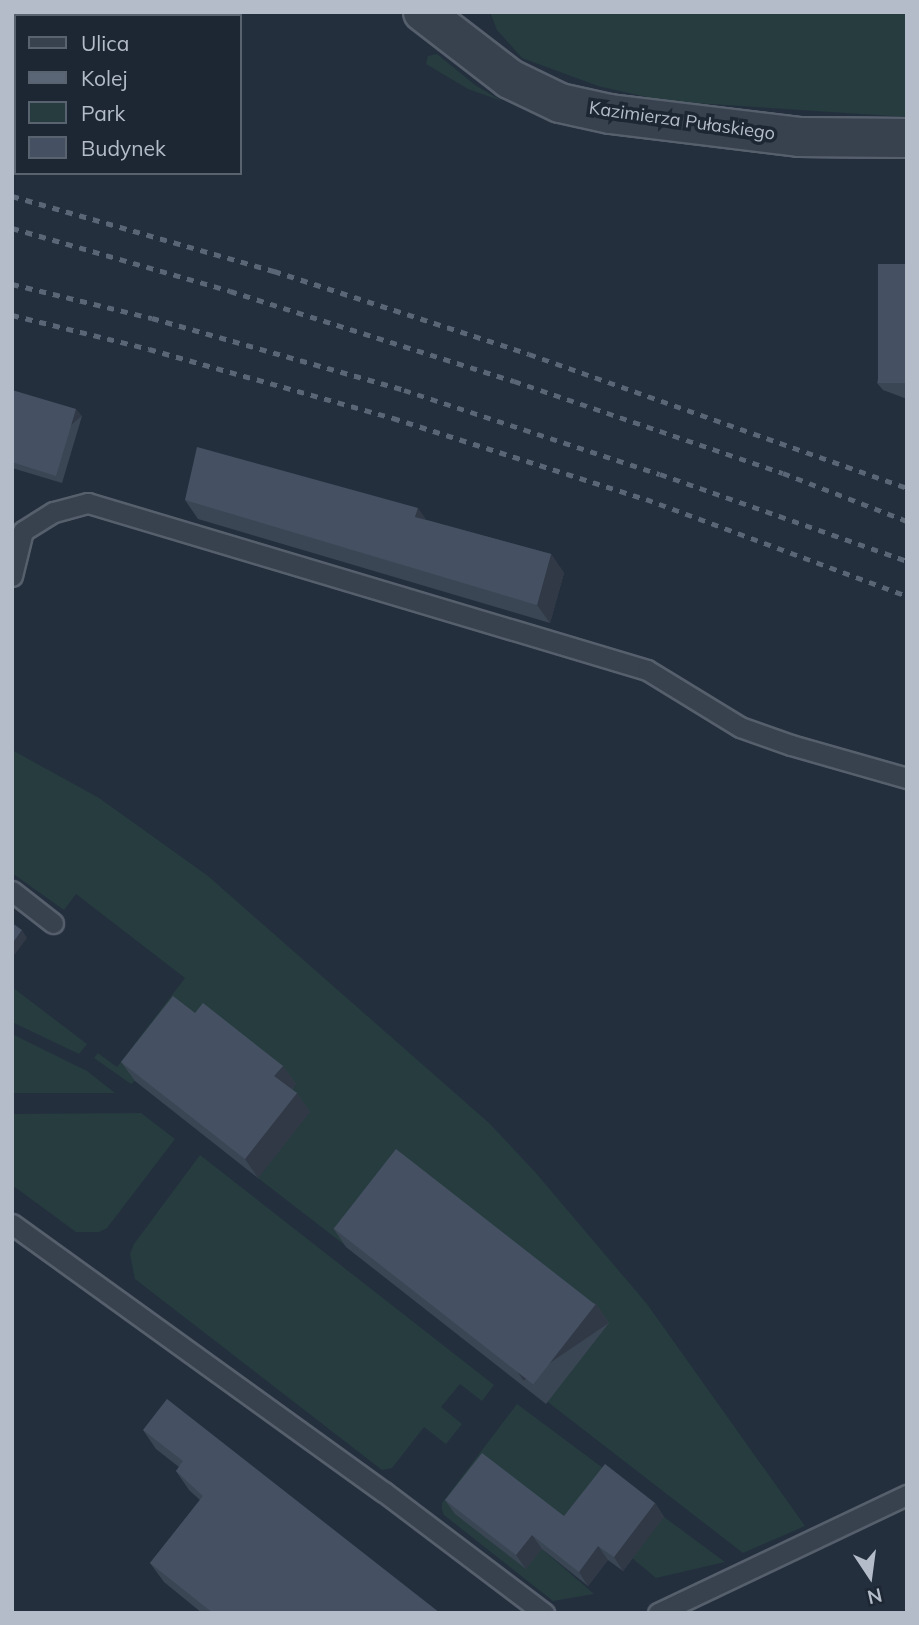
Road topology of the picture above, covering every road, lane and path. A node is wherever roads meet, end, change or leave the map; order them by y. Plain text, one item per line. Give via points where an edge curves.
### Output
1 (423, 12) edge
2 (460, 12) edge
3 (473, 51) junction
4 (907, 138) edge
5 (12, 576) edge
6 (907, 778) edge
7 (12, 891) edge
8 (53, 923) dead end
9 (12, 1224) edge
10 (907, 1495) edge
11 (544, 1613) edge
12 (658, 1613) edge

1 - 3 street, Kazimierza Pułaskiego
2 - 3 street
3 - 4 street, Kazimierza Pułaskiego via 510,79 560,103 610,114 799,137
5 - 6 lane via 23,531 54,512 88,503 647,670 740,727
7 - 8 lane
9 - 11 lane
10 - 12 lane

